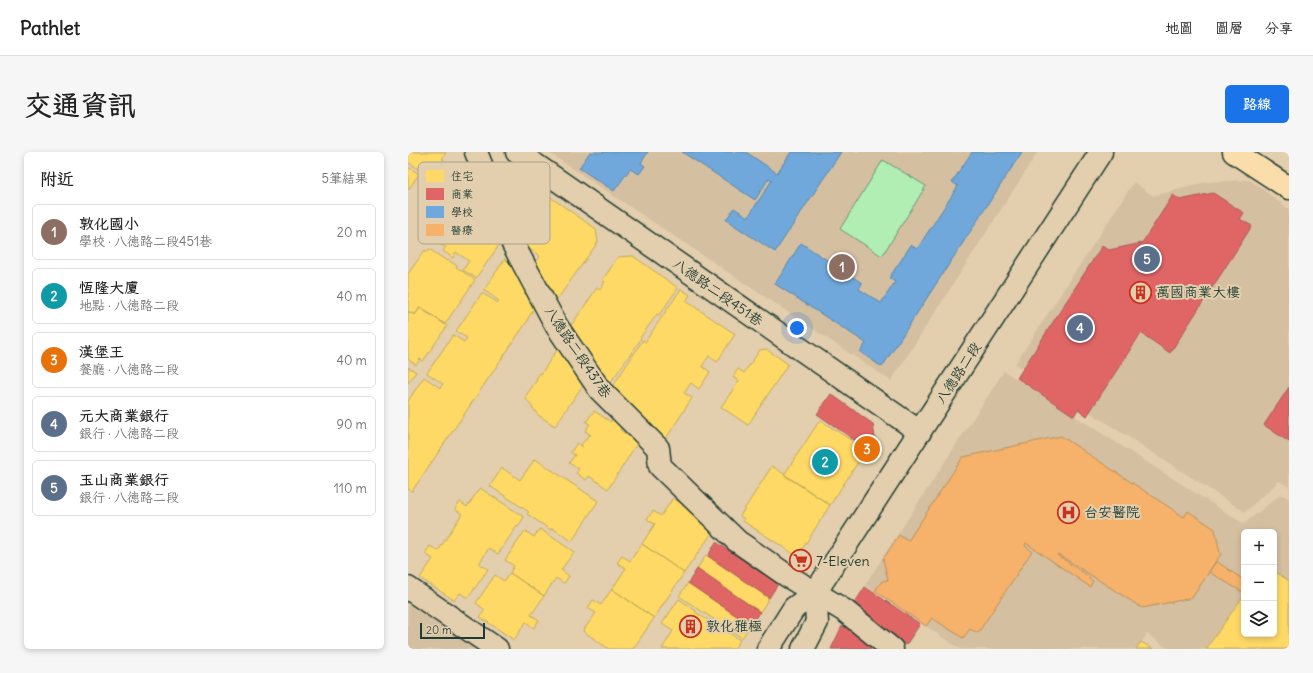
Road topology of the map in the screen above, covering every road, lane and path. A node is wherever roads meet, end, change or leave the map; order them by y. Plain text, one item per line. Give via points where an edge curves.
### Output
1 (476, 152) edge
2 (517, 152) edge
3 (1101, 152) edge
4 (1234, 152) edge
5 (480, 162) edge
6 (531, 162) edge
7 (550, 175) edge
8 (1289, 188) edge
9 (514, 244) edge
10 (920, 432) junction
11 (408, 588) edge
12 (815, 593) junction
13 (497, 649) edge
14 (768, 649) edge
15 (803, 649) edge
16 (892, 649) edge

1 - 5 street, 八德路二段437巷
2 - 6 street, 八德路二段451巷
3 - 10 street, 八德路二段
4 - 8 main road
7 - 10 street, 八德路二段451巷
9 - 12 street, 八德路二段437巷 via 556,325 600,390 658,448 660,466 737,541
10 - 12 street, 八德路二段
11 - 13 street
12 - 14 street, 八德路二段 via 794,608
12 - 15 street via 817,622
12 - 16 street, 八德路二段437巷 via 845,611

